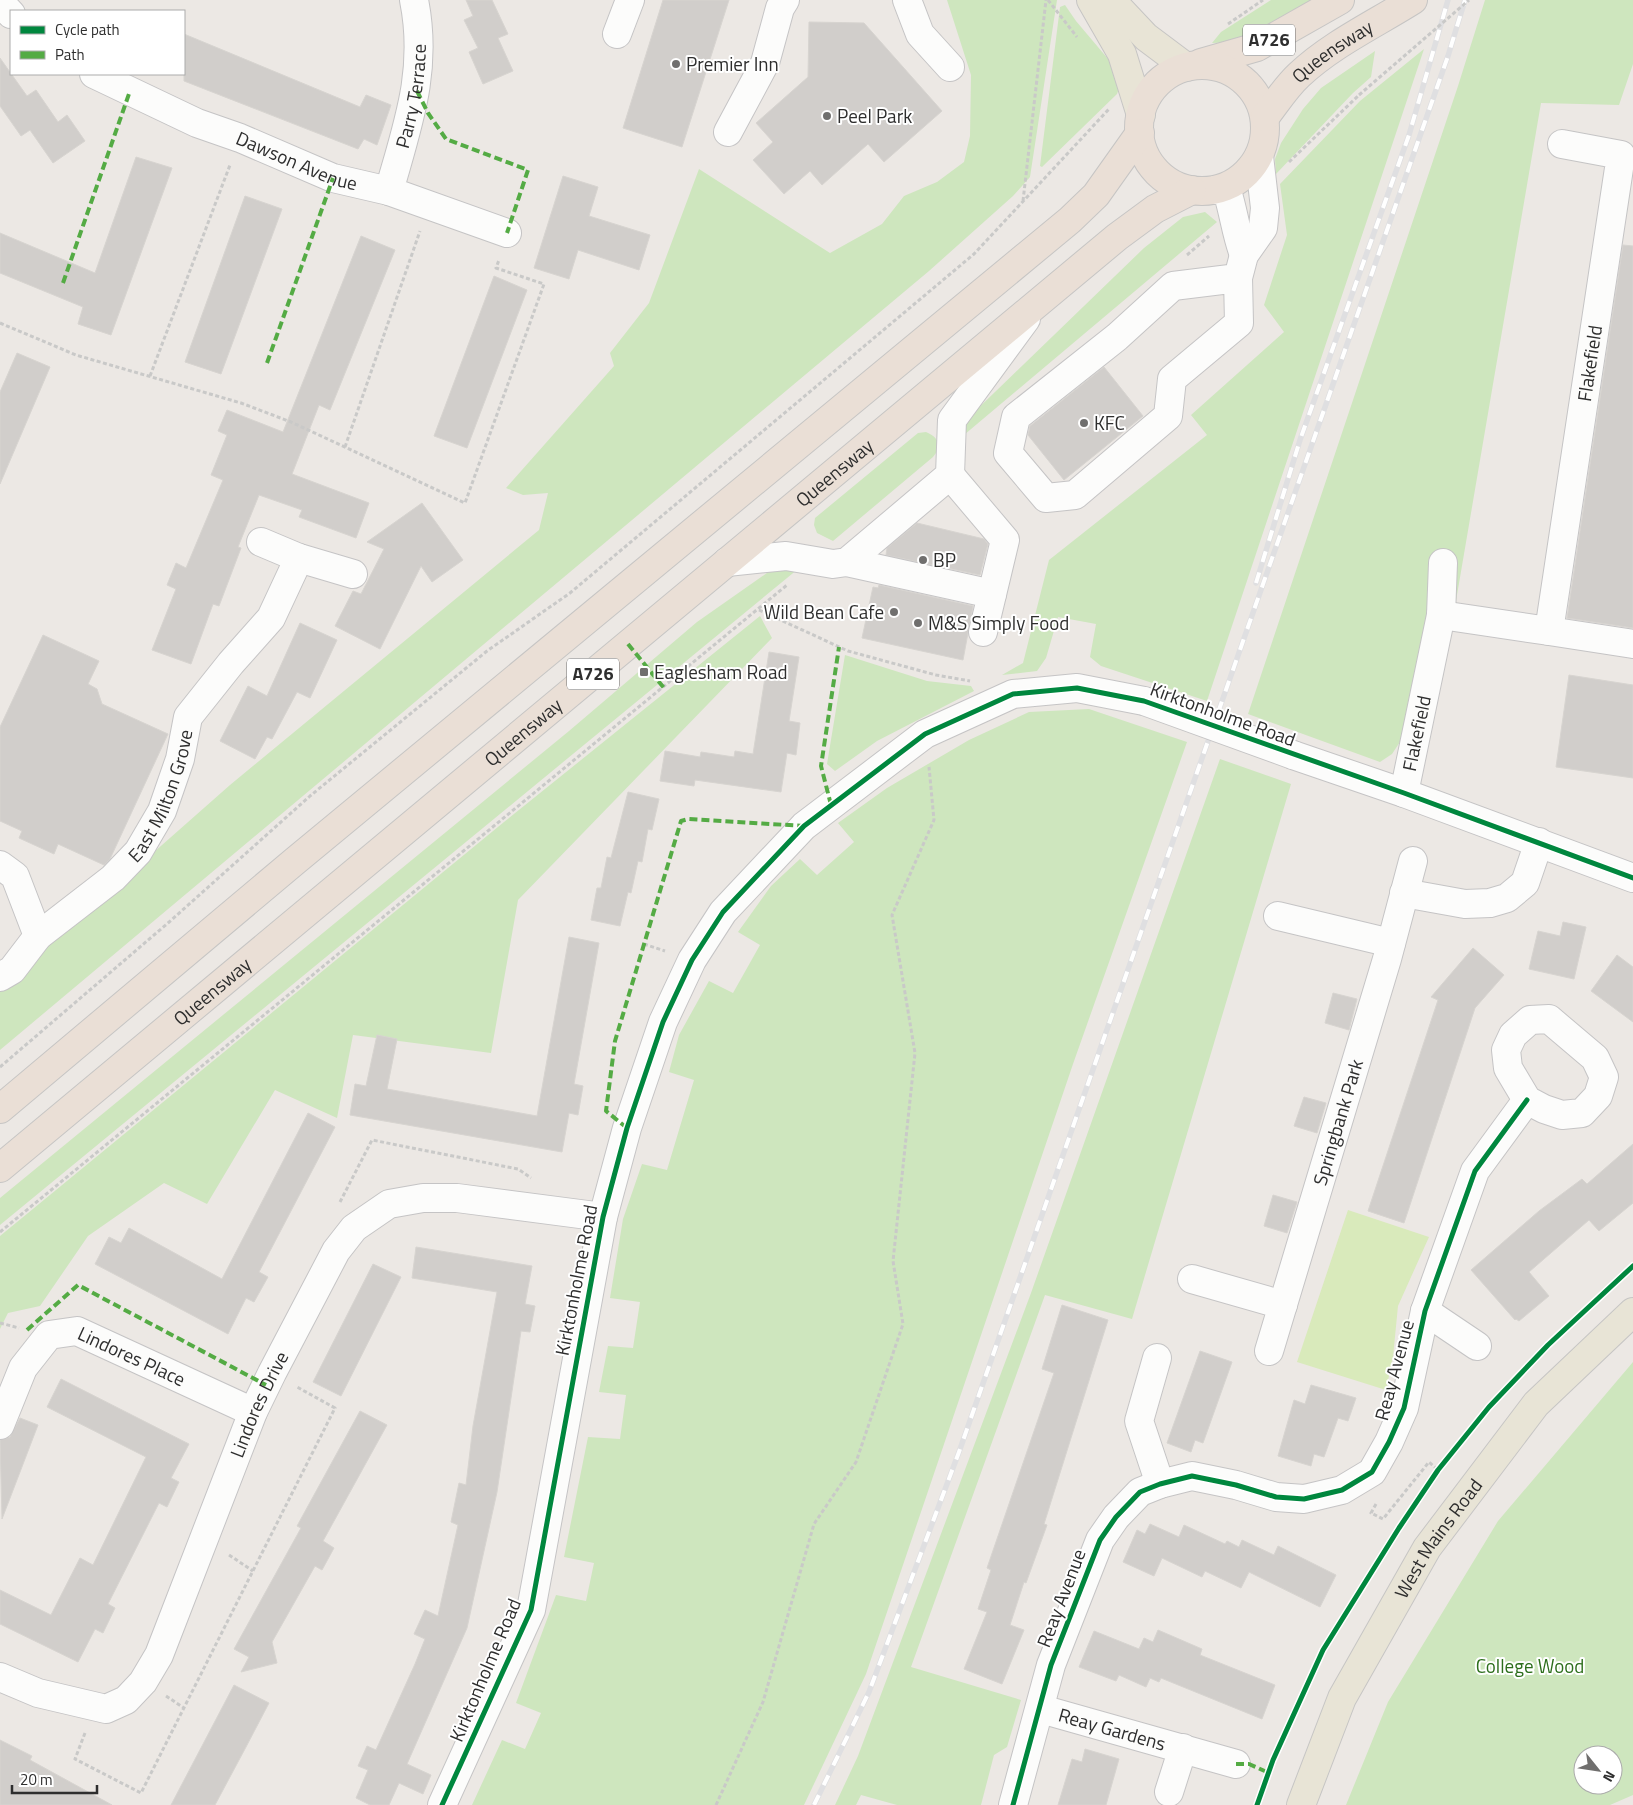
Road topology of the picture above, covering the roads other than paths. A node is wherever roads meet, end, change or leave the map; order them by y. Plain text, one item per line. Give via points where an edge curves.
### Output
1 (414, 0) edge
2 (630, 0) edge
3 (784, 0) edge
4 (908, 0) edge
5 (1091, 0) edge
6 (1111, 0) edge
7 (1340, 0) edge
8 (1413, 0) edge
9 (0, 2) edge
10 (10, 13) edge
11 (616, 34) dead end
12 (1189, 66) junction
13 (950, 67) dead end
14 (96, 75) edge
15 (1265, 117) junction
16 (1140, 124) junction
17 (728, 132) dead end
18 (1562, 144) dead end
19 (1259, 156) junction
20 (1204, 190) junction
21 (389, 191) junction
22 (507, 233) road end
23 (1241, 267) junction
24 (1038, 302) junction
25 (950, 475) junction
26 (261, 542) dead end
27 (299, 558) junction
28 (727, 562) junction
29 (847, 562) junction
30 (1443, 563) dead end
31 (353, 574) dead end
32 (992, 594) junction
33 (1441, 615) junction
34 (1549, 631) junction
35 (982, 632) dead end
36 (1633, 644) edge
37 (1404, 793) junction
38 (1539, 842) junction
39 (1413, 861) dead end
40 (0, 865) edge
41 (1633, 878) edge
42 (1404, 893) junction
43 (1278, 916) dead end
44 (38, 936) junction
45 (1391, 943) junction
46 (0, 977) edge
47 (1527, 1100) dead end
48 (0, 1109) edge
49 (0, 1168) edge
50 (603, 1217) junction
51 (1192, 1279) dead end
52 (1283, 1305) junction
53 (1425, 1311) junction
54 (1633, 1312) edge
55 (1477, 1346) dead end
56 (1269, 1351) dead end
57 (1157, 1358) dead end
58 (253, 1412) junction
59 (0, 1425) edge
60 (1160, 1484) junction
61 (0, 1677) edge
62 (1041, 1709) junction
63 (1183, 1748) junction
64 (1236, 1764) dead end
65 (1169, 1792) dead end
66 (442, 1805) edge
67 (1013, 1805) edge
68 (1300, 1805) edge

1 - 21 street, Parry Terrace via 420,27 417,91
2 - 11 street
3 - 17 street via 765,63
4 - 13 street via 920,34
5 - 16 main road via 1122,54
6 - 12 main road via 1146,37
7 - 12 highway, A726 via 1257,47
8 - 15 highway, Queensway / A726 via 1336,46 1299,76
9 - 10 street
12 - 15 highway, A726 via 1212,66 1230,71 1247,83 1259,99
12 - 16 highway, A726 via 1157,84 1147,98
14 - 21 street, Dawson Avenue via 197,123 333,178
15 - 19 highway, A726 via 1265,137
16 - 20 highway via 1143,150 1162,177 1176,185
16 - 48 highway, A726 via 1096,195 1064,226
18 - 34 street, Flakefield via 1621,155
19 - 20 highway, A726 via 1242,178
19 - 23 street via 1265,208 1263,228
20 - 23 street via 1226,191 1234,213
20 - 24 highway, Queensway / A726 via 1156,209 1116,237
21 - 22 street, Dawson Avenue
23 - 23 street via 1240,323 1172,379 1168,416 1075,495 1046,498 1008,453 1016,417 1117,337 1173,286
24 - 25 street via 952,420
24 - 28 highway, Queensway / A726
25 - 29 street
25 - 32 street via 1005,540
26 - 27 street
27 - 31 street
27 - 44 street, East Milton Grove via 271,618 188,717 180,759 162,811 138,852 114,878
28 - 29 street via 786,556 833,564
28 - 49 highway, Queensway / A726
29 - 32 street
30 - 33 street, Flakefield
32 - 35 street
33 - 34 street
33 - 37 street, Flakefield
34 - 36 street
37 - 38 street, Kirktonholme Road
37 - 50 street, Kirktonholme Road, bridge via 1144,701 1077,688 1012,694 925,734 804,826 723,912 692,960 663,1022 627,1128
38 - 41 street, Kirktonholme Road
38 - 42 street via 1525,883 1507,898 1490,904 1464,904
39 - 42 street, Springbank Park
40 - 44 street via 15,876
42 - 45 street, Springbank Park
43 - 45 street
44 - 46 street, East Milton Grove via 12,970
45 - 52 street, Springbank Park
47 - 53 street, Reay Avenue via 1475,1171
50 - 58 street, Lindores Drive via 457,1198 423,1198 389,1204 354,1228 336,1251
50 - 66 street, Kirktonholme Road via 531,1610
51 - 52 street
52 - 56 street, Springbank Park
53 - 55 street
53 - 60 street, Reay Avenue via 1404,1408 1390,1442 1372,1472 1342,1490 1304,1500 1276,1497 1192,1476
54 - 68 main road, West Mains Road via 1536,1404 1427,1548 1342,1698
57 - 60 street via 1139,1420
58 - 59 street, Lindores Place via 77,1331 48,1335 23,1368
58 - 61 street, Lindores Drive via 159,1655 143,1682 126,1700 106,1710 38,1693
60 - 62 street, Reay Avenue via 1140,1492 1100,1540 1051,1666
62 - 63 street, Reay Gardens
62 - 67 street, Reay Avenue
63 - 64 street, Reay Gardens
63 - 65 street, Reay Gardens

